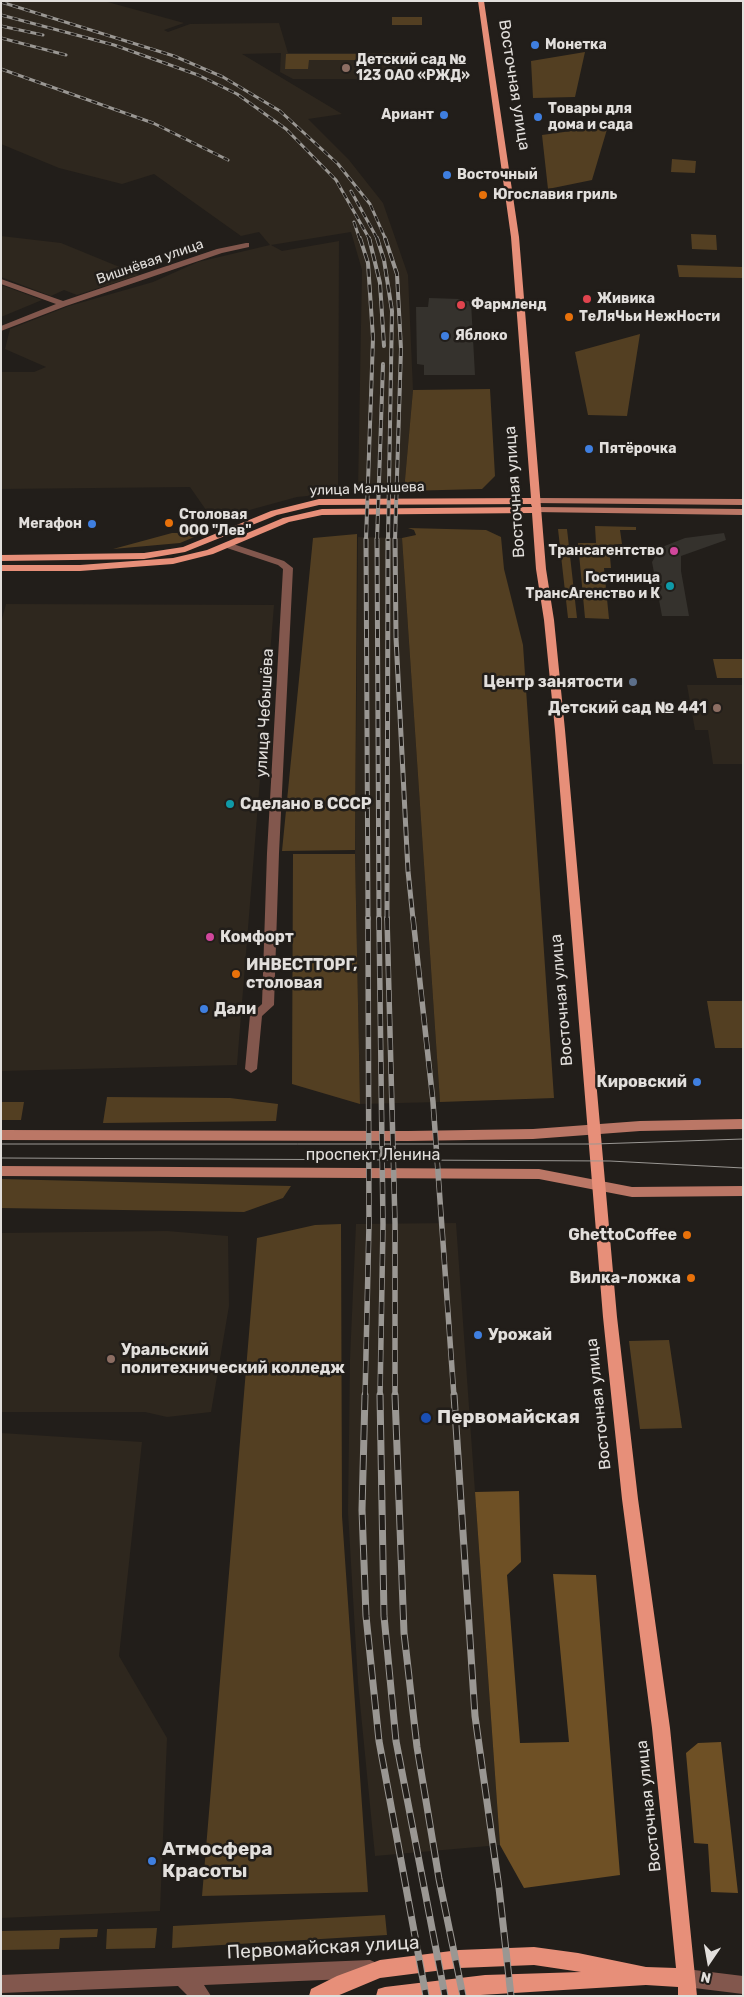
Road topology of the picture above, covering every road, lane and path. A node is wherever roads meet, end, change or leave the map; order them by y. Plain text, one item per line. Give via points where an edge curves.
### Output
1 (481, 1) edge
2 (246, 245) dead end
3 (1, 281) edge
4 (63, 304) junction
5 (1, 329) edge
6 (743, 502) edge
7 (536, 505) junction
8 (743, 512) edge
9 (227, 545) junction
10 (1, 558) edge
11 (1, 568) edge
12 (251, 1069) dead end
13 (743, 1124) edge
14 (593, 1128) junction
15 (1, 1135) edge
16 (1, 1170) edge
17 (600, 1188) junction
18 (743, 1191) edge
19 (380, 1969) junction
20 (646, 1976) junction
21 (182, 1977) junction
22 (1, 1984) edge
23 (743, 1985) edge
24 (687, 1987) edge
25 (202, 1996) edge
26 (318, 1996) edge
27 (385, 1996) edge

1 - 7 main road, Восточная улица via 515,237
2 - 4 street, Вишнёвая улица
3 - 4 street
4 - 5 street, Вишнёвая улица
6 - 7 main road, улица Малышева
7 - 8 main road, улица Малышева
7 - 9 main road, улица Малышева via 322,512 286,520
7 - 10 main road, улица Малышева via 320,502 274,513 176,551 113,557
7 - 14 main road, Восточная улица via 564,778
9 - 11 main road, улица Малышева via 197,556 152,564
9 - 12 street, улица Чебышёва via 288,568 268,1005 256,1016
13 - 14 main road, проспект Ленина
14 - 15 main road, проспект Ленина via 533,1134 408,1136
14 - 17 main road, Восточная улица
16 - 17 main road, проспект Ленина via 539,1174
17 - 18 main road, проспект Ленина via 632,1192
17 - 24 main road, Восточная улица via 610,1317 630,1499 661,1728
19 - 20 main road, Первомайская улица via 460,1959 534,1956
19 - 21 street, Первомайская улица
19 - 26 main road
20 - 24 main road, Первомайская улица
20 - 27 main road, Первомайская улица via 485,1984
21 - 22 street, Первомайская улица
21 - 25 street
23 - 24 street, Первомайская улица

